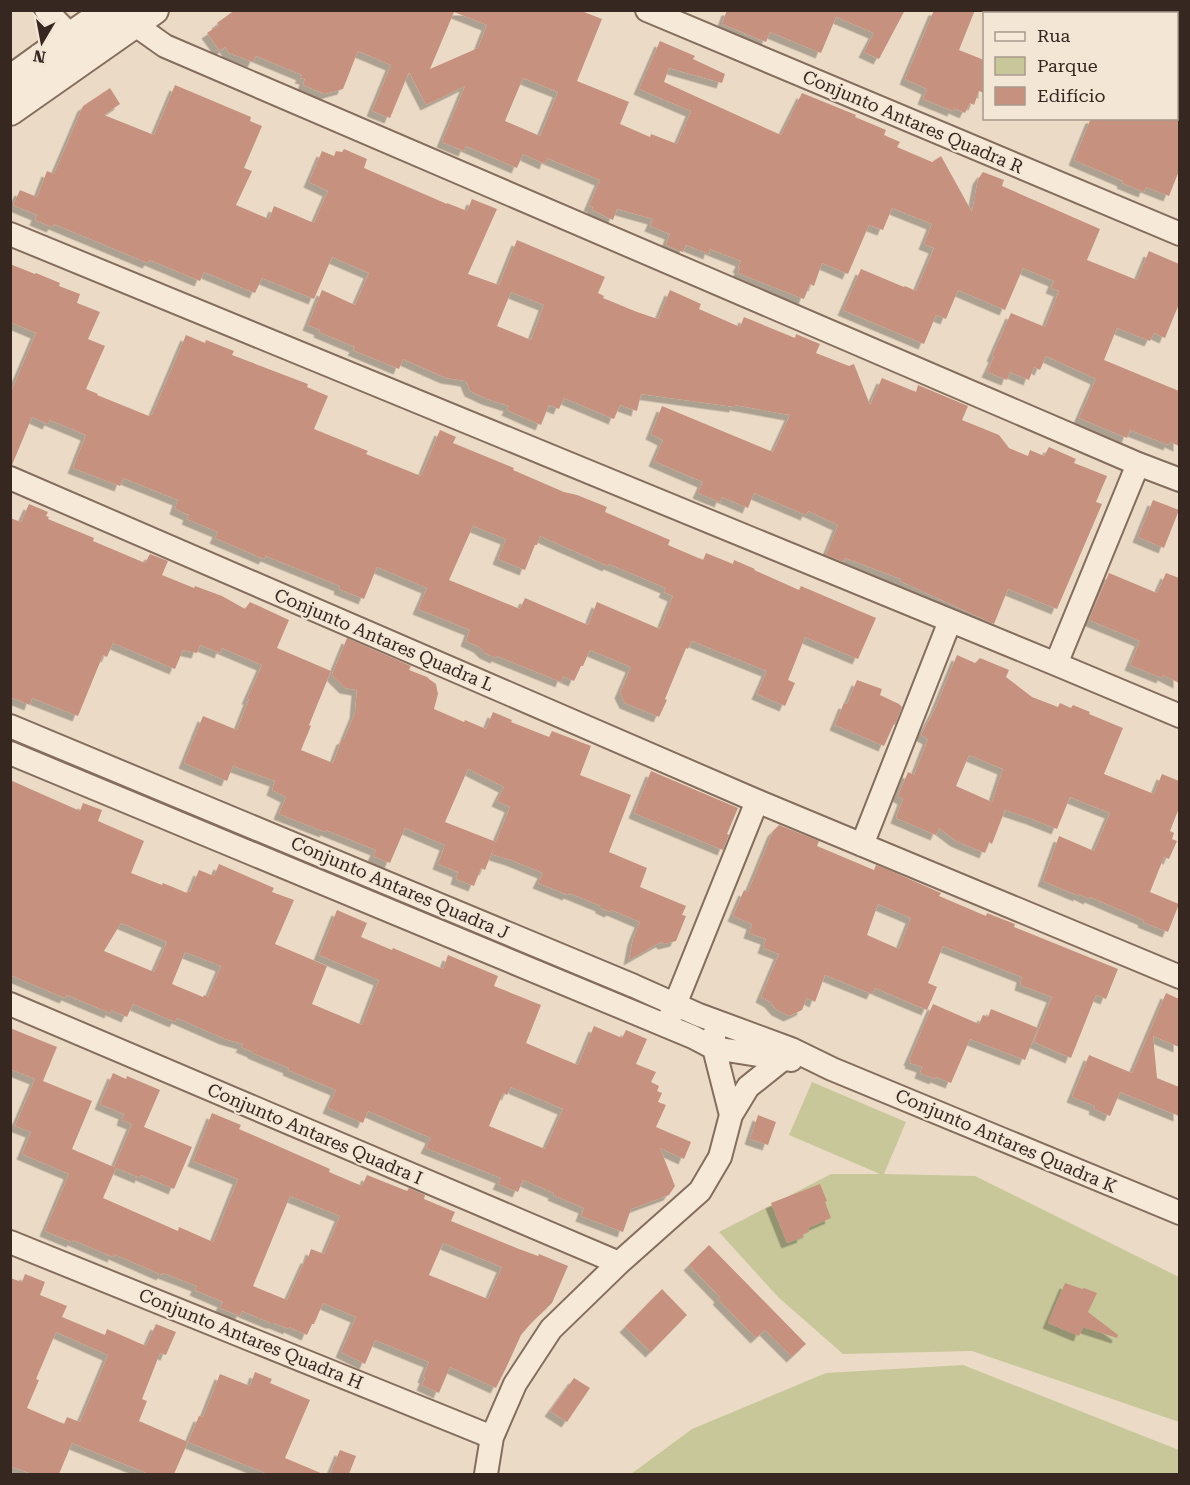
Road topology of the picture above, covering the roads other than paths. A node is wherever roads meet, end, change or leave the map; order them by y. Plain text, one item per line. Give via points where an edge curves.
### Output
1 (46, 10) edge
2 (647, 10) edge
3 (130, 14) edge
4 (78, 47) junction
5 (10, 80) edge
6 (10, 111) edge
7 (10, 234) edge
8 (1179, 234) edge
9 (1138, 464) junction
10 (10, 478) edge
11 (1179, 480) edge
12 (950, 621) junction
13 (1056, 664) junction
14 (1179, 716) edge
15 (10, 726) edge
16 (10, 753) edge
17 (182, 797) junction
18 (757, 801) junction
19 (171, 820) junction
20 (862, 845) junction
21 (1179, 977) edge
22 (10, 1004) edge
23 (675, 1005) junction
24 (714, 1021) junction
25 (666, 1026) junction
26 (714, 1048) junction
27 (787, 1054) junction
28 (731, 1115) junction
29 (1179, 1214) edge
30 (10, 1242) edge
31 (619, 1263) junction
32 (492, 1437) junction
33 (486, 1474) edge

1 - 4 street
2 - 8 street, Conjunto Antares Quadra R
3 - 4 street
3 - 9 street via 165,46
4 - 5 street
4 - 6 street
7 - 12 street
9 - 11 street
9 - 13 street
10 - 18 street, Conjunto Antares Quadra L
12 - 13 street
12 - 20 street
13 - 14 street
15 - 17 street, Conjunto Antares Quadra J
16 - 19 street, Conjunto Antares Quadra J
17 - 19 street
17 - 23 street, Conjunto Antares Quadra J
18 - 20 street, Conjunto Antares Quadra L
18 - 23 street
19 - 25 street, Conjunto Antares Quadra J
20 - 21 street, Conjunto Antares Quadra L
22 - 31 street, Conjunto Antares Quadra I
23 - 24 street, Conjunto Antares Quadra J
23 - 25 street
24 - 26 street
24 - 27 street, Conjunto Antares Quadra J
25 - 26 street, Conjunto Antares Quadra J
26 - 27 street, Conjunto Antares Quadra J
26 - 28 street
27 - 28 street via 748,1087
27 - 29 street, Conjunto Antares Quadra K via 832,1069
28 - 31 street via 720,1157 700,1191
30 - 32 street, Conjunto Antares Quadra H
31 - 32 street via 551,1329 515,1384
32 - 33 street

